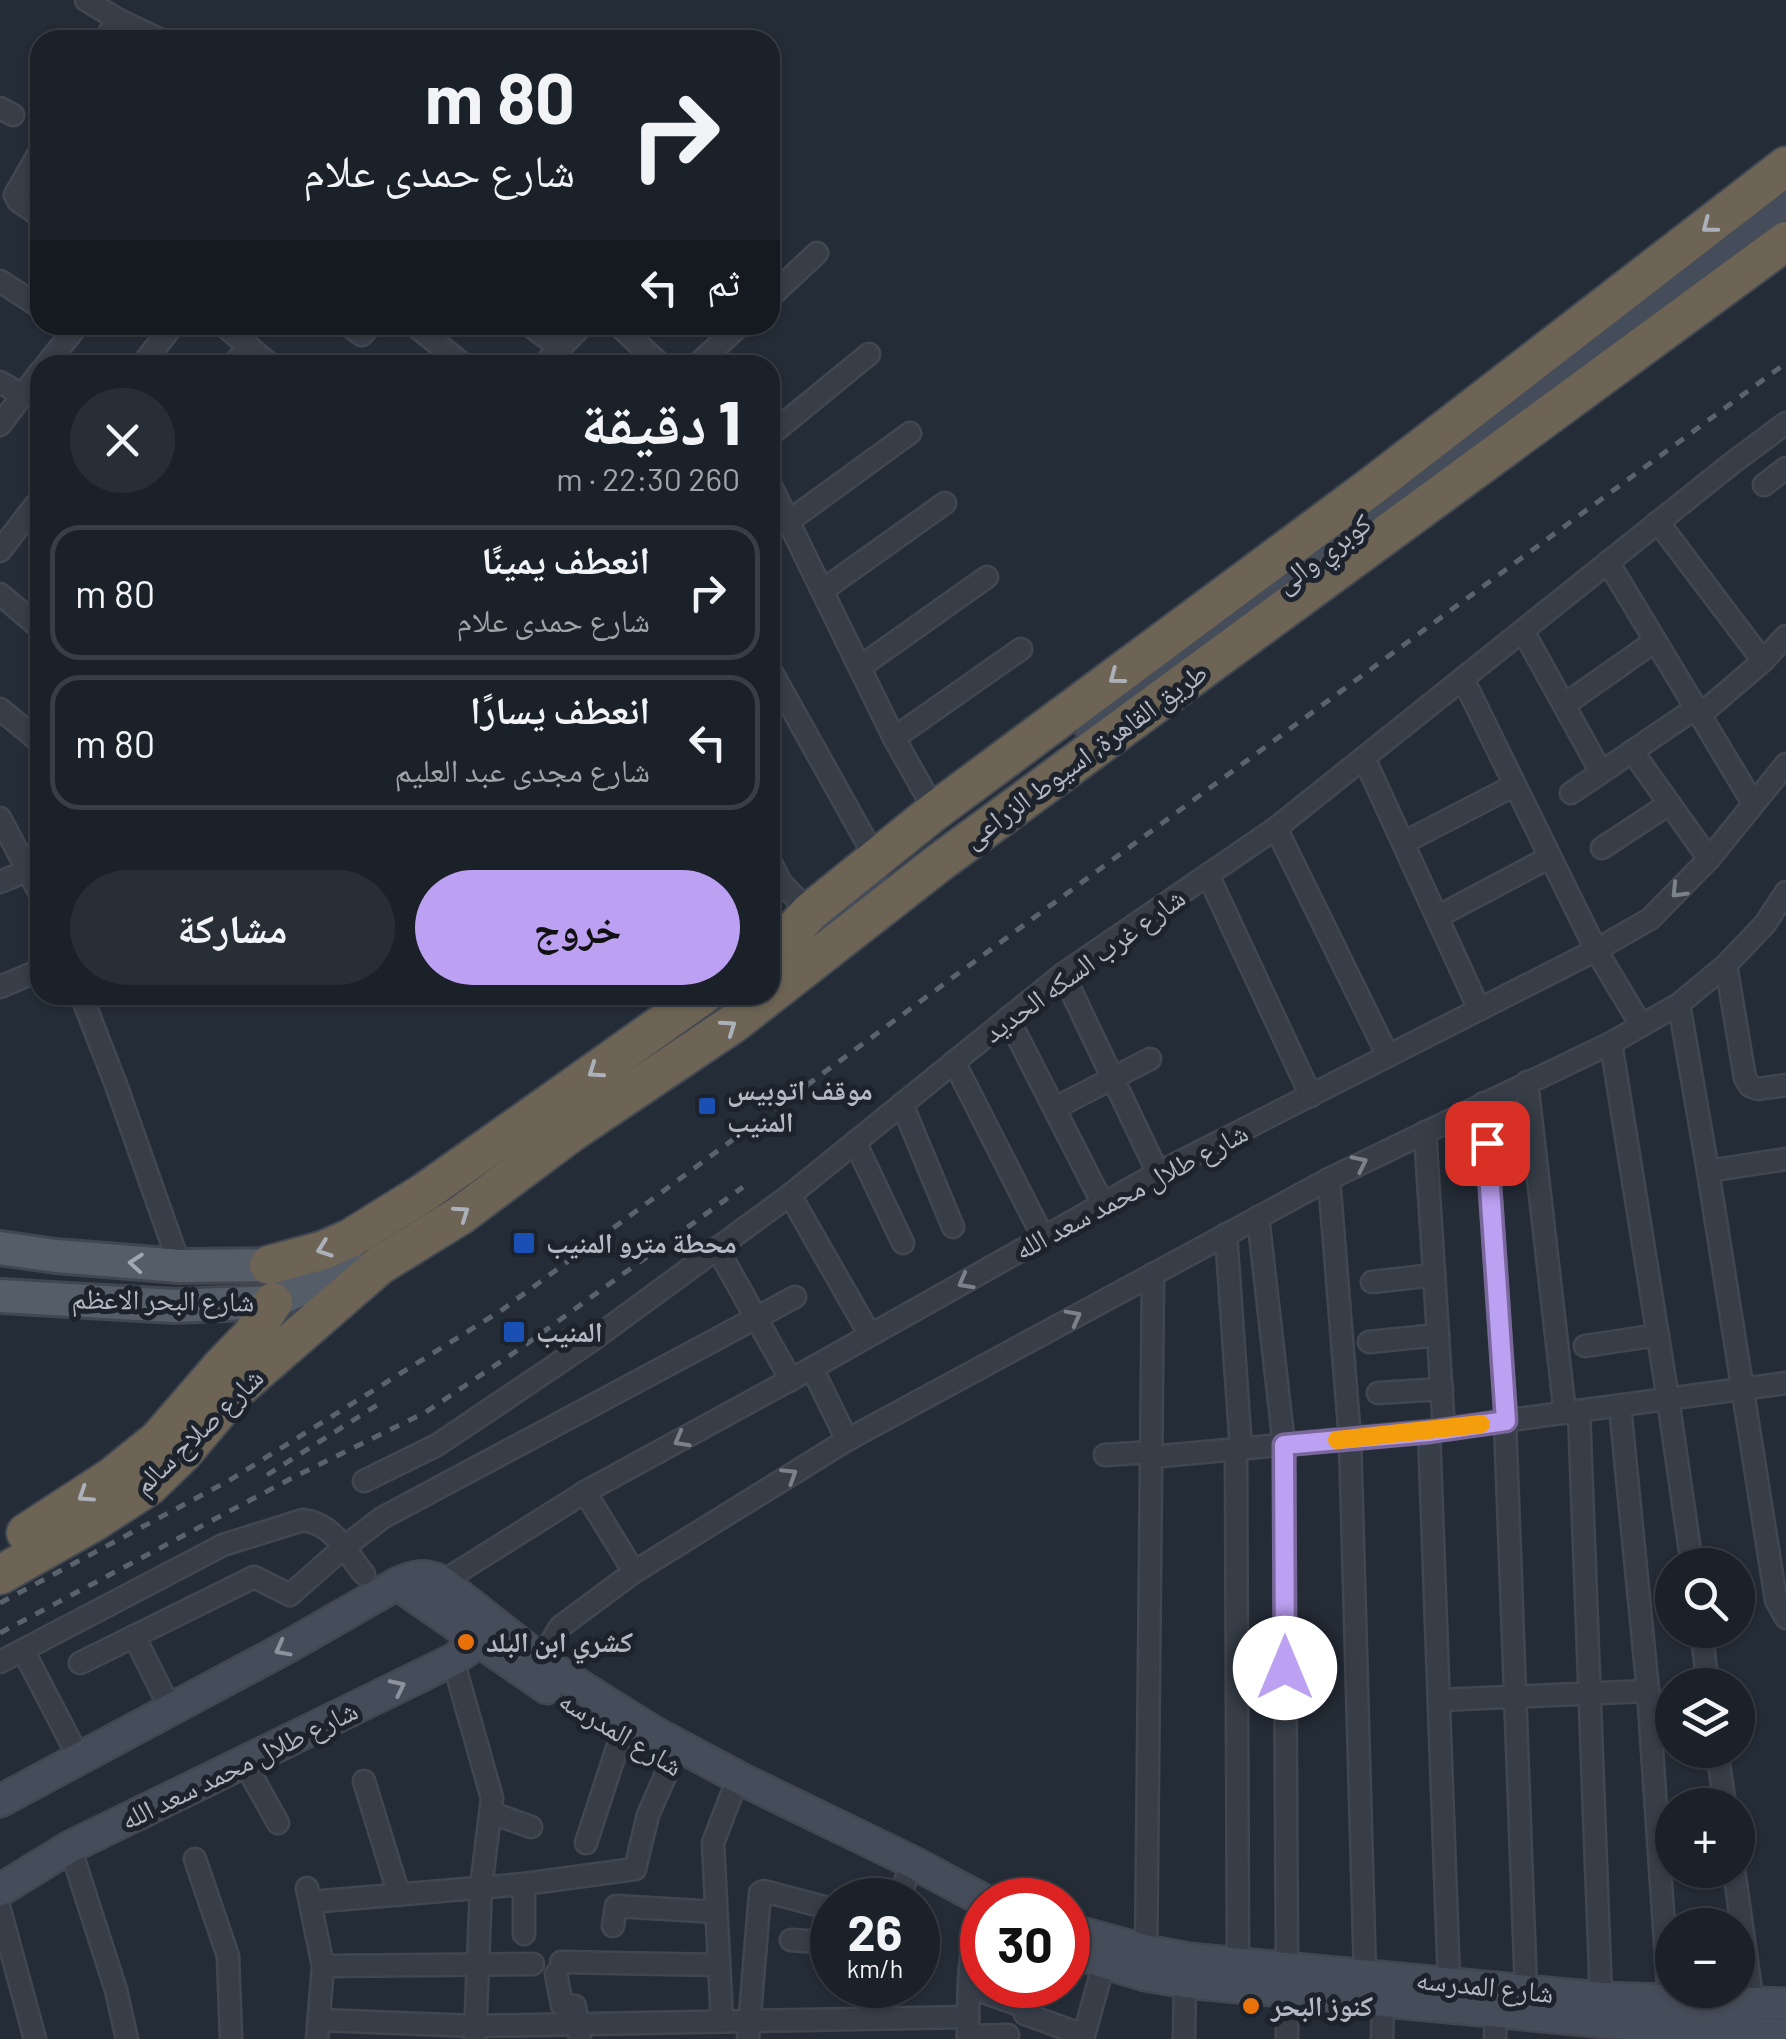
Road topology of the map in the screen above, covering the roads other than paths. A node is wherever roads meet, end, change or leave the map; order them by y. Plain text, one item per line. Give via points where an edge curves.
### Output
1 (86, 0) edge
2 (117, 19) junction
3 (111, 30) edge
4 (140, 30) edge
5 (1786, 166) edge
6 (30, 169) edge
7 (1786, 202) edge
8 (30, 210) edge
9 (1786, 218) edge
10 (1786, 240) edge
11 (817, 254) dead end
12 (0, 282) edge
13 (780, 288) edge
14 (30, 301) edge
15 (165, 335) edge
16 (235, 335) edge
17 (426, 335) edge
18 (542, 335) edge
19 (572, 335) edge
20 (629, 335) edge
21 (730, 335) edge
22 (248, 346) junction
23 (560, 348) junction
24 (869, 354) dead end
25 (150, 355) edge
26 (241, 355) edge
27 (259, 355) edge
28 (452, 355) edge
29 (553, 355) edge
30 (650, 355) edge
31 (708, 355) edge
32 (0, 382) edge
33 (30, 385) edge
34 (22, 395) junction
35 (1786, 422) edge
36 (0, 425) edge
37 (780, 426) edge
38 (910, 433) dead end
39 (1786, 468) edge
40 (1764, 485) dead end
41 (945, 503) dead end
42 (30, 516) edge
43 (781, 516) edge
44 (1658, 522) junction
45 (0, 551) edge
46 (1608, 562) junction
47 (986, 577) dead end
48 (823, 590) junction
49 (0, 594) edge
50 (30, 620) edge
51 (1522, 631) junction
52 (1786, 636) edge
53 (1655, 641) junction
54 (1022, 648) dead end
55 (1229, 649) junction
56 (1764, 661) junction
57 (860, 667) junction
58 (1462, 679) junction
59 (780, 687) edge
60 (1564, 706) junction
61 (0, 708) edge
62 (1698, 712) junction
63 (30, 734) edge
64 (894, 738) junction
65 (1632, 752) junction
66 (1364, 758) junction
67 (1786, 764) edge
68 (1601, 772) junction
69 (1515, 785) junction
70 (1571, 793) dead end
71 (1753, 803) junction
72 (1669, 804) junction
73 (934, 811) junction
74 (0, 818) edge
75 (1276, 828) junction
76 (1403, 843) junction
77 (1602, 848) dead end
78 (1550, 857) junction
79 (876, 859) junction
80 (1709, 859) junction
81 (30, 870) edge
82 (1208, 875) junction
83 (30, 880) edge
84 (780, 881) edge
85 (0, 882) edge
86 (1786, 892) edge
87 (1437, 918) junction
88 (1786, 919) edge
89 (1765, 924) junction
90 (798, 930) edge
91 (1601, 959) junction
92 (1726, 965) junction
93 (30, 974) edge
94 (1064, 974) junction
95 (0, 988) edge
96 (780, 988) edge
97 (1678, 1004) junction
98 (84, 1005) edge
99 (690, 1005) edge
100 (758, 1005) edge
101 (1479, 1009) junction
102 (1008, 1018) junction
103 (1641, 1025) junction
104 (1611, 1042) junction
105 (1388, 1056) junction
106 (1150, 1059) dead end
107 (954, 1062) junction
108 (1113, 1078) junction
109 (1527, 1082) junction
110 (1786, 1086) edge
111 (1311, 1096) junction
112 (1484, 1103) junction
113 (902, 1104) junction
114 (1054, 1108) junction
115 (1426, 1132) junction
116 (856, 1142) junction
117 (1786, 1159) edge
118 (1708, 1171) junction
119 (1158, 1174) junction
120 (1329, 1179) junction
121 (790, 1195) junction
122 (1103, 1204) junction
123 (1258, 1217) junction
124 (953, 1227) dead end
125 (1226, 1234) junction
126 (1043, 1237) junction
127 (903, 1243) dead end
128 (0, 1248) edge
129 (717, 1248) junction
130 (380, 1265) junction
131 (180, 1266) junction
132 (1153, 1274) junction
133 (1434, 1276) junction
134 (1372, 1282) dead end
135 (271, 1283) junction
136 (0, 1296) edge
137 (795, 1297) dead end
138 (757, 1318) junction
139 (1270, 1328) junction
140 (1232, 1332) junction
141 (870, 1335) junction
142 (1438, 1335) junction
143 (1658, 1335) junction
144 (1369, 1342) dead end
145 (1585, 1346) dead end
146 (812, 1368) junction
147 (791, 1380) junction
148 (1786, 1383) edge
149 (1744, 1388) junction
150 (1442, 1389) junction
151 (1378, 1394) dead end
152 (1668, 1399) junction
153 (1620, 1406) junction
154 (1572, 1412) junction
155 (1506, 1421) junction
156 (1437, 1430) junction
157 (1350, 1439) junction
158 (847, 1440) junction
159 (1284, 1445) junction
160 (1238, 1449) junction
161 (1105, 1454) dead end
162 (1151, 1455) junction
163 (364, 1480) dead end
164 (585, 1492) junction
165 (0, 1548) edge
166 (343, 1548) junction
167 (1690, 1548) edge
168 (634, 1572) junction
169 (364, 1574) dead end
170 (0, 1575) edge
171 (442, 1582) junction
172 (397, 1584) junction
173 (1786, 1618) edge
174 (134, 1636) junction
175 (24, 1650) junction
176 (466, 1651) junction
177 (0, 1662) edge
178 (80, 1662) dead end
179 (550, 1679) junction
180 (1648, 1691) junction
181 (1590, 1694) junction
182 (1515, 1697) junction
183 (1439, 1700) junction
184 (170, 1708) junction
185 (622, 1736) junction
186 (79, 1758) junction
187 (244, 1762) junction
188 (670, 1765) junction
189 (364, 1782) dead end
190 (731, 1796) junction
191 (0, 1802) edge
192 (492, 1813) junction
193 (278, 1823) dead end
194 (531, 1827) dead end
195 (586, 1843) dead end
196 (70, 1847) junction
197 (195, 1859) dead end
198 (883, 1878) edge
199 (524, 1884) junction
200 (482, 1888) junction
201 (0, 1890) edge
202 (398, 1895) junction
203 (960, 1895) edge
204 (810, 1903) edge
205 (0, 1910) edge
206 (715, 1912) junction
207 (613, 1926) dead end
208 (524, 1934) dead end
209 (1090, 1939) edge
210 (792, 1940) dead end
211 (810, 1941) edge
212 (1090, 1958) edge
213 (1238, 1962) junction
214 (1104, 1963) junction
215 (1146, 1963) junction
216 (478, 1964) junction
217 (532, 1964) dead end
218 (718, 1965) junction
219 (323, 1966) junction
220 (1365, 1974) junction
221 (1287, 1979) junction
222 (1184, 1982) junction
223 (1449, 1982) junction
224 (720, 1989) junction
225 (1526, 1990) junction
226 (752, 1992) junction
227 (1383, 2001) junction
228 (1755, 2004) edge
229 (1786, 2004) edge
230 (1025, 2008) edge
231 (1735, 2008) edge
232 (1608, 2020) edge
233 (722, 2022) junction
234 (1669, 2023) edge
235 (871, 2025) edge
236 (1496, 2025) edge
237 (813, 2029) edge
238 (318, 2030) edge
239 (749, 2030) edge
240 (634, 2031) edge
241 (685, 2031) edge
242 (968, 2031) edge
243 (527, 2032) edge
244 (579, 2032) edge
245 (475, 2033) edge
246 (1008, 2035) dead end
247 (1786, 2035) edge
248 (1083, 2037) edge
249 (35, 2039) edge
250 (127, 2039) edge
251 (231, 2039) edge
252 (1184, 2039) edge
253 (1286, 2039) edge
254 (1382, 2039) edge

1 - 2 street
2 - 3 street
2 - 4 street
5 -> 73 highway, طريق القاهرة, اسيوط الزراعى via 1372,486
6 - 8 street via 16,193
7 - 90 main road, كوبري والى via 859,903
9 - 55 main road, كوبري والى via 1320,568
10 - 55 highway, طريق القاهرة, اسيوط الزراعى
11 - 13 street
12 - 14 street
15 - 25 street
16 - 22 street
17 - 28 street
18 - 23 street
19 - 23 street
20 - 30 street
21 - 31 street
22 - 26 street
22 - 27 street
23 - 29 street
24 - 37 street
32 - 34 street
33 - 34 street
34 - 36 street
35 - 44 street, شارع غرب السكه الحديد
38 - 43 street
39 - 40 street
41 - 48 street
42 - 45 street
43 - 48 street
44 - 46 street, شارع غرب السكه الحديد
44 - 56 street
46 - 51 street, شارع غرب السكه الحديد
46 - 53 street
47 - 57 street
48 - 57 street
49 - 50 street
51 - 58 street, شارع غرب السكه الحديد
51 - 60 street
52 - 56 street
53 - 60 street
53 - 62 street
54 - 64 street
96 -> 55 highway, طريق القاهرة, اسيوط الزراعى
56 - 62 street
57 - 64 street
58 - 66 street, شارع غرب السكه الحديد
58 - 69 street
59 - 79 street
60 - 68 street
61 - 63 street
62 - 65 street
62 - 71 street
64 - 73 street
65 - 68 street
65 - 72 street
66 - 75 street, شارع غرب السكه الحديد
66 - 76 street
67 - 71 street, شارع طلال محمد سعد الله
68 - 70 street
69 - 76 street
69 - 78 street
71 - 80 street, شارع طلال محمد سعد الله
72 - 77 street
72 - 80 street
73 - 79 highway, طريق القاهرة, اسيوط الزراعى
74 - 81 street
75 - 82 street, شارع غرب السكه الحديد
75 - 105 street
76 - 87 street
78 - 87 street
78 - 91 street
79 - 90 highway, طريق القاهرة, اسيوط الزراعى
80 -> 91 street, شارع طلال محمد سعد الله
82 - 94 street, شارع غرب السكه الحديد
82 - 111 street
83 - 85 street
84 - 90 street
86 - 89 street
87 - 101 street
88 - 89 street
89 - 92 street
91 - 101 street, شارع طلال محمد سعد الله
91 - 103 street
92 - 97 street
92 - 110 street via 1745,1078 1758,1090
93 - 95 street
94 - 102 street, شارع غرب السكه الحديد
94 - 108 street
97 - 103 street
97 - 118 street
98 - 131 street
99 -> 135 highway via 425,1192
130 -> 100 highway, طريق القاهرة, اسيوط الزراعى
101 - 105 street, شارع طلال محمد سعد الله
102 - 107 street, شارع غرب السكه الحديد
102 - 114 street
103 - 104 street
104 - 109 street
104 - 143 street
105 - 111 street, شارع طلال محمد سعد الله
106 - 108 street
107 - 113 street, شارع غرب السكه الحديد
107 - 126 street
108 - 114 street
108 - 119 street
109 - 112 street
109 - 154 street
111 - 119 street, شارع طلال محمد سعد الله
112 - 115 street
112 - 155 street
113 - 116 street, شارع غرب السكه الحديد
113 - 124 street
114 - 122 street
120 -> 115 street
115 - 133 street
116 - 121 street, شارع غرب السكه الحديد
116 - 127 street
117 - 118 street
118 - 149 street
119 - 122 street, شارع طلال محمد سعد الله
120 - 123 street
120 - 157 street
121 - 129 street, شارع غرب السكه الحديد
121 - 141 street
122 - 126 street, شارع طلال محمد سعد الله
123 - 125 street
123 - 139 street
125 - 132 street
125 - 140 street
126 -> 141 street, شارع طلال محمد سعد الله
131 -> 128 main road, شارع البحر الاعظم
129 - 138 street
129 - 163 street, شارع غرب السكه الحديد via 436,1445
130 - 135 main road, شارع البحر الاعظم via 292,1293
130 - 170 highway, شارع صلاح سالم via 236,1390 150,1486
131 - 135 main road, شارع البحر الاعظم
158 -> 132 street
132 - 162 street
133 - 134 street
133 - 142 street
135 - 136 main road, شارع البحر الاعظم via 174,1306
135 -> 165 highway, شارع صلاح سالم via 263,1321 160,1439
137 - 138 street
138 - 147 street
138 - 166 street via 382,1518
139 - 140 street
139 - 159 street
140 - 160 street
141 - 146 street, شارع طلال محمد سعد الله
142 - 144 street
142 - 150 street
143 - 145 street
143 - 152 street
146 - 147 street, شارع طلال محمد سعد الله
146 - 158 street
147 -> 164 street, شارع طلال محمد سعد الله
148 - 149 street
149 - 152 street
149 - 173 street via 1776,1600
150 - 151 street
150 - 156 street
152 - 153 street
152 - 167 street
153 - 154 street
153 - 180 street
154 - 155 street
154 - 181 street
155 - 156 street
155 - 182 street
156 - 157 street
156 - 183 street
157 - 159 street
157 - 220 street
168 -> 158 street
159 - 160 street
159 - 221 street
160 - 162 street
160 - 213 street
161 - 162 street
162 - 215 street
164 - 168 street
164 - 171 street, شارع طلال محمد سعد الله
166 - 169 street
166 - 174 street via 290,1595 254,1577
166 - 175 street via 328,1528 303,1520 223,1545
168 - 179 street via 560,1627 550,1644
171 - 172 main road via 424,1576
171 - 179 main road, شارع المدرسه
172 - 176 main road, شارع المدرسه
172 -> 184 main road
174 - 178 street
174 - 184 street
175 - 177 street
175 - 186 street
176 - 179 main road, شارع المدرسه
187 -> 176 main road, شارع طلال محمد سعد الله
176 - 192 street
179 - 185 main road, شارع المدرسه
179 - 203 main road, شارع المدرسه via 914,1863
180 - 181 street
180 - 234 street
181 - 182 street
181 - 232 street
182 - 183 street
182 - 225 street
183 - 223 street
184 - 186 main road
185 - 188 main road, شارع المدرسه
185 - 195 street
186 - 191 main road
187 - 193 street
187 - 196 main road, شارع طلال محمد سعد الله
188 - 190 main road, شارع المدرسه
188 - 199 street via 635,1869
189 - 202 street
190 - 198 main road, شارع المدرسه
190 - 206 street via 703,1842
192 - 194 street
192 - 200 street
196 - 201 main road, شارع طلال محمد سعد الله
196 - 250 street
197 - 251 street via 228,1956
199 - 200 street
199 - 208 street
200 - 202 street
200 - 216 street
202 - 219 street via 308,1895
204 - 226 street via 761,1892
205 - 249 street
206 - 207 street via 616,1906
206 - 218 street
209 - 215 main road, شارع المدرسه
210 - 211 street
212 - 214 main road, شارع المدرسه
213 - 215 main road, شارع المدرسه
213 - 221 main road, شارع المدرسه
214 - 215 main road, شارع المدرسه
214 - 248 street
215 - 222 main road, شارع المدرسه
216 - 217 street
216 - 219 street
216 - 245 street
218 - 224 street
218 - 244 street via 558,1968 562,2005 575,2006
219 - 238 street
220 - 221 main road, شارع المدرسه
220 - 223 main road, شارع المدرسه
221 - 222 main road, شارع المدرسه
221 - 227 main road, شارع المدرسه
221 - 253 street
222 - 252 street
223 - 225 main road, شارع المدرسه
224 - 226 street
224 - 233 street
225 - 232 main road, شارع المدرسه
226 - 239 street
227 - 236 main road, شارع المدرسه
227 - 254 street
228 - 229 main road, شارع المدرسه
230 - 248 street via 1024,2014
231 - 234 main road, شارع المدرسه
232 - 234 main road, شارع المدرسه
232 - 236 main road, شارع المدرسه
233 - 239 street
233 - 241 street
234 - 247 main road, شارع المدرسه
235 - 237 street
235 - 242 street
237 - 239 street
238 - 245 street
240 - 241 street
240 - 244 street
242 - 246 street
243 - 244 street
243 - 245 street

